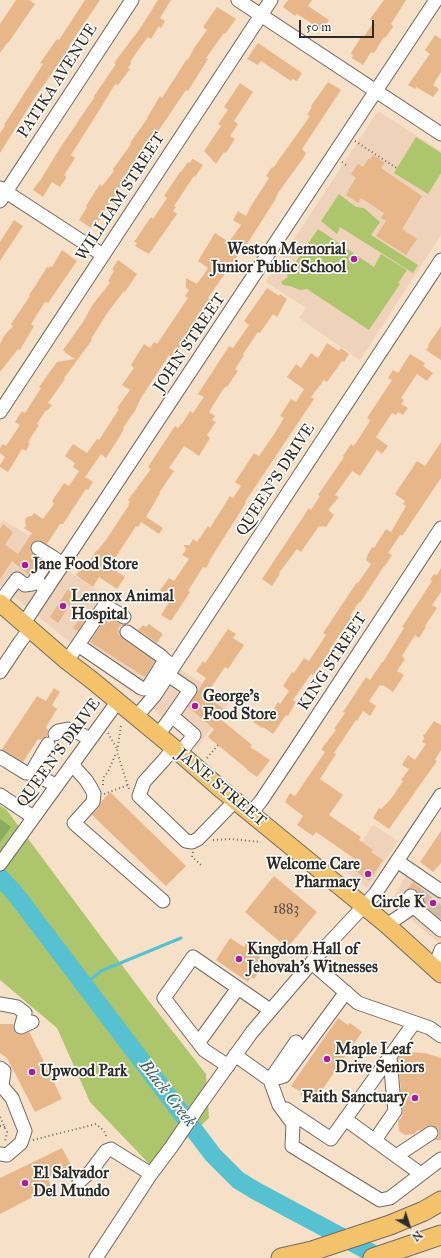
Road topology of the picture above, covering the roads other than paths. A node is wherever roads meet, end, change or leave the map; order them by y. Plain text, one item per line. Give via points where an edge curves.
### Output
1 (132, 0) edge
2 (238, 0) edge
3 (271, 0) edge
4 (436, 0) edge
5 (261, 15) junction
6 (376, 91) junction
7 (441, 134) edge
8 (2, 194) edge
9 (103, 255) junction
10 (441, 260) edge
11 (0, 412) edge
12 (441, 528) edge
13 (38, 548) dead end
14 (51, 556) junction
15 (64, 564) junction
16 (35, 580) junction
17 (46, 589) junction
18 (0, 602) edge
19 (124, 616) dead end
20 (27, 626) junction
21 (127, 632) dead end
22 (78, 645) junction
23 (66, 661) junction
24 (105, 664) junction
25 (169, 667) junction
26 (0, 672) edge
27 (92, 681) junction
28 (156, 684) junction
29 (118, 701) junction
30 (172, 716) junction
31 (136, 717) junction
32 (158, 735) junction
33 (90, 739) junction
34 (177, 750) junction
35 (0, 757) edge
36 (73, 763) junction
37 (31, 773) junction
38 (56, 785) junction
39 (0, 795) edge
40 (441, 795) edge
41 (235, 801) junction
42 (251, 813) junction
43 (33, 817) junction
44 (397, 861) junction
45 (0, 864) edge
46 (424, 895) edge
47 (163, 901) dead end
48 (364, 906) junction
49 (436, 922) edge
50 (387, 925) junction
51 (441, 950) edge
52 (312, 963) junction
53 (438, 972) edge
54 (238, 988) junction
55 (346, 992) junction
56 (0, 1004) edge
57 (270, 1010) junction
58 (32, 1022) dead end
59 (414, 1023) junction
60 (441, 1036) edge
61 (199, 1042) junction
62 (296, 1042) dead end
63 (390, 1057) junction
64 (231, 1060) junction
65 (0, 1068) edge
66 (270, 1080) junction
67 (1, 1085) edge
68 (279, 1105) junction
69 (345, 1119) junction
70 (431, 1133) dead end
71 (375, 1140) junction
72 (4, 1155) edge
73 (396, 1156) junction
74 (441, 1159) edge
75 (150, 1174) junction
76 (421, 1174) junction
77 (79, 1182) dead end
78 (441, 1202) edge
79 (441, 1235) edge
80 (96, 1258) edge
81 (281, 1258) edge
82 (373, 1258) edge

1 - 8 street, PATIKA AVENUE
2 - 5 street
3 - 5 street, WILLIAM STREET
4 - 6 street, JOHN STREET
5 - 6 street
5 - 9 street, WILLIAM STREET
6 - 7 street
6 - 15 street, JOHN STREET
8 - 9 street
9 - 11 street, WILLIAM STREET
10 - 25 street, QUEEN'S DRIVE
12 - 42 street, KING STREET
13 - 14 street
14 - 15 street
14 - 16 street
15 - 17 street, JOHN STREET
16 - 17 street
16 - 18 street via 32,584 25,585 17,580
17 - 20 street, JOHN STREET
18 - 20 main road, JANE STREET
19 - 22 street via 105,605
20 - 23 main road, JANE STREET
20 - 26 street, JOHN STREET via 20,642
21 - 25 street via 161,656
22 - 23 street
22 - 24 street
23 - 27 main road, JANE STREET
24 - 27 street
24 - 28 street via 141,688
25 - 28 street, QUEEN'S DRIVE
25 - 30 street via 190,690
27 - 29 main road, JANE STREET
28 - 31 street, QUEEN'S DRIVE
29 - 31 main road, JANE STREET
29 - 33 street, QUEEN'S DRIVE
30 - 32 street
30 - 34 street via 194,735
31 - 32 main road, JANE STREET
32 - 34 main road, JANE STREET
33 - 36 street, QUEEN'S DRIVE
33 - 37 street via 68,729 58,731
34 - 41 main road, JANE STREET
34 - 41 street via 144,782 139,796 186,841 198,839
35 - 37 street via 26,773
36 - 38 street, QUEEN'S DRIVE
36 - 47 street via 94,794 93,802 74,822
37 - 38 street
38 - 43 street, QUEEN'S DRIVE
39 - 43 street
40 - 44 street
41 - 42 main road, JANE STREET
42 - 48 main road, JANE STREET
43 - 45 street, QUEEN'S DRIVE
44 - 46 street
44 - 48 street
46 - 49 street
46 - 50 street
48 - 50 main road, JANE STREET
48 - 52 street
50 - 53 main road, JANE STREET
51 - 53 street
52 - 55 street
52 - 57 street
54 - 57 street
54 - 61 street
54 - 61 street via 193,957 164,998
55 - 59 street via 358,1003
55 - 66 street via 284,1076
56 - 58 street via 17,1007 25,1013 21,1027
57 - 64 street
59 - 60 street via 430,1028
59 - 63 street
61 - 64 street via 204,1050
62 - 66 street
63 - 69 street
63 - 71 street via 394,1111
64 - 66 street
64 - 75 street
65 - 67 street via 4,1072
66 - 68 street
67 - 72 street via 12,1098 25,1131 21,1143
68 - 69 street via 331,1138
68 - 76 street via 293,1124 292,1146 380,1200 390,1198
69 - 71 street
70 - 73 street
71 - 73 street
73 - 76 street
74 - 76 street
75 - 77 street via 111,1148
75 - 80 street
78 - 81 highway via 390,1225 312,1251
79 - 82 highway

